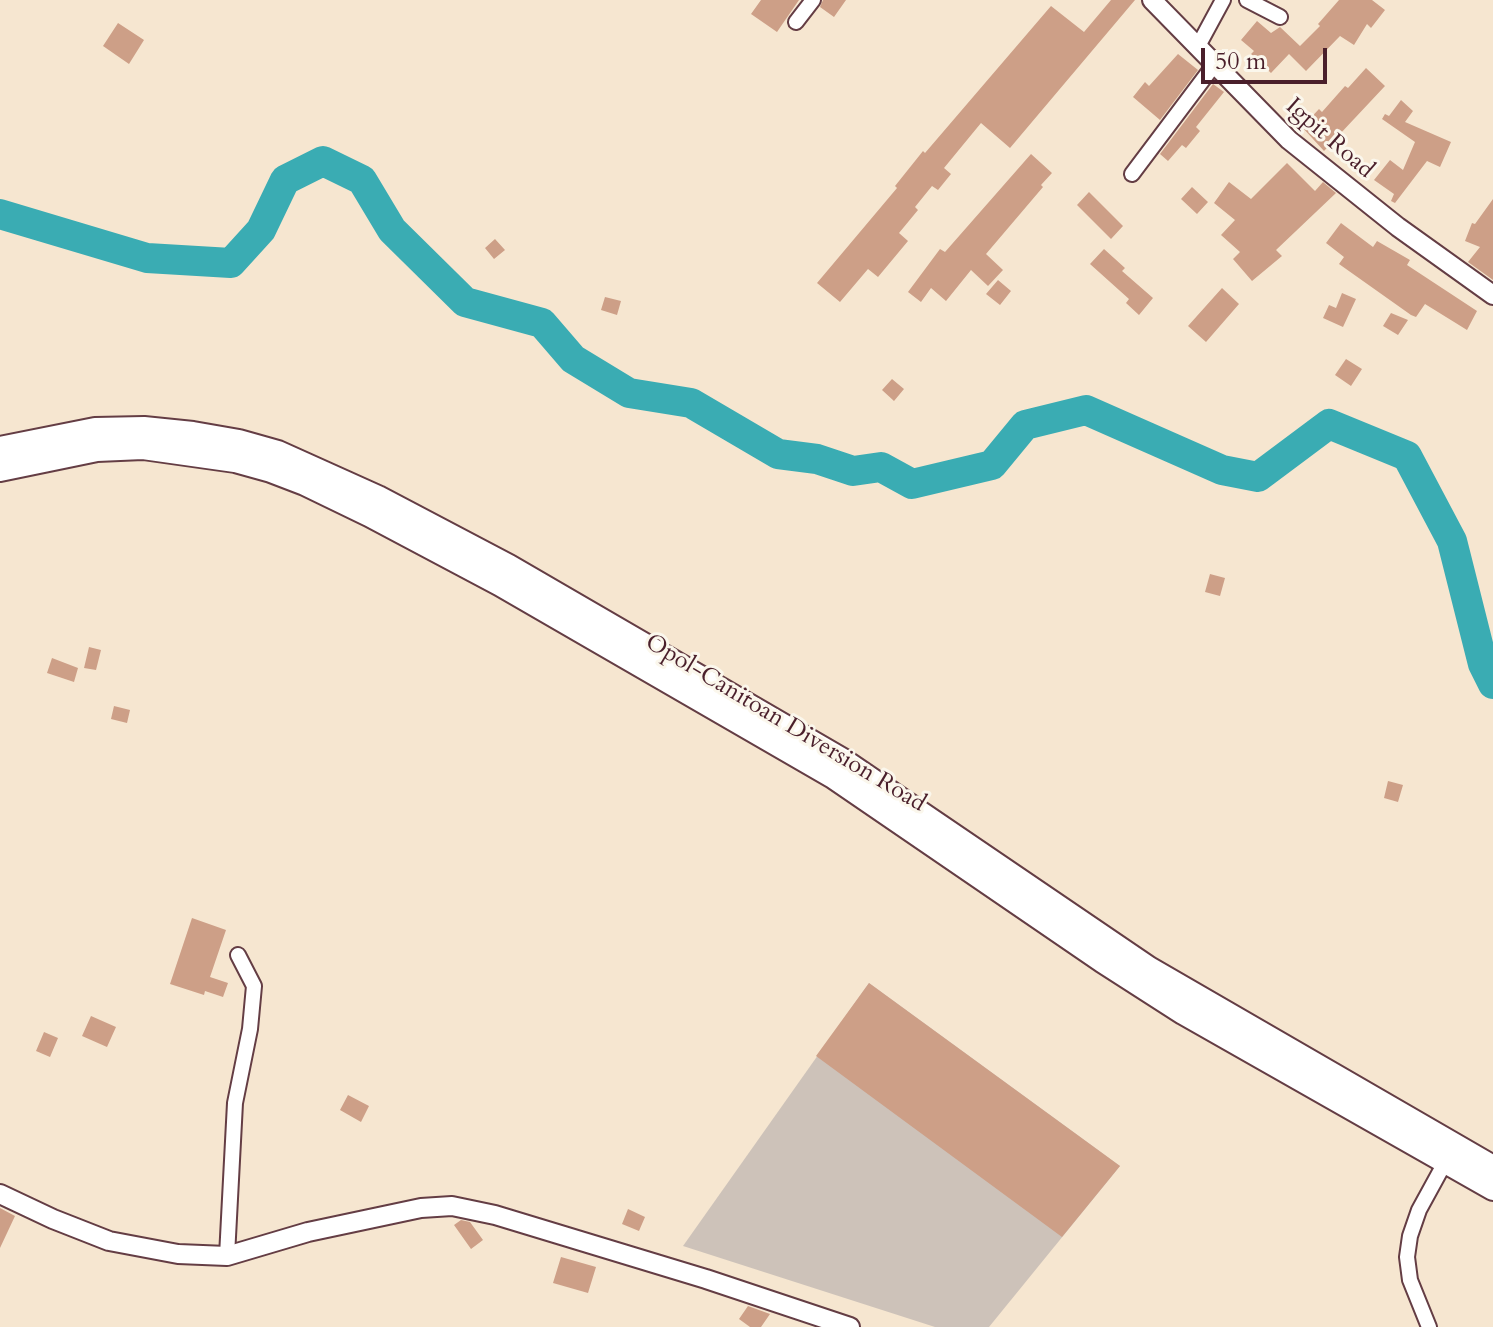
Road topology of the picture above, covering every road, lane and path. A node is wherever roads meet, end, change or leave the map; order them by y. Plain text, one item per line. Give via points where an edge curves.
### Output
1 (813, 0) edge
2 (1152, 0) edge
3 (1223, 0) edge
4 (1247, 0) edge
5 (1280, 17) dead end
6 (796, 22) dead end
7 (1197, 48) junction
8 (1214, 65) junction
9 (1132, 174) dead end
10 (1493, 295) edge
11 (0, 448) edge
12 (0, 470) edge
13 (238, 955) dead end
14 (1450, 1155) junction
15 (1493, 1167) edge
16 (1493, 1189) edge
17 (0, 1194) edge
18 (227, 1256) junction
19 (850, 1327) edge
20 (1429, 1327) edge

1 - 6 street
2 - 7 street, Igpit Road
3 - 7 street
4 - 5 street
7 - 8 street, Igpit Road
8 - 9 street
8 - 10 street, Igpit Road via 1321,167
11 - 14 main road, Opol-Canitoan Diversion Road via 95,429 181,432 278,452 378,497 509,566 843,760 1149,968
12 - 14 main road, Opol-Canitoan Diversion Road via 97,450 143,448 235,461 305,484 475,571 833,777 1183,1013
13 - 18 street via 254,986 235,1103
14 - 15 main road, Opol-Canitoan Diversion Road
14 - 16 main road, Opol-Canitoan Diversion Road
14 - 20 street via 1419,1210 1407,1257 1410,1280
17 - 18 street via 109,1241 178,1254
18 - 19 street via 308,1232 452,1206 631,1256

